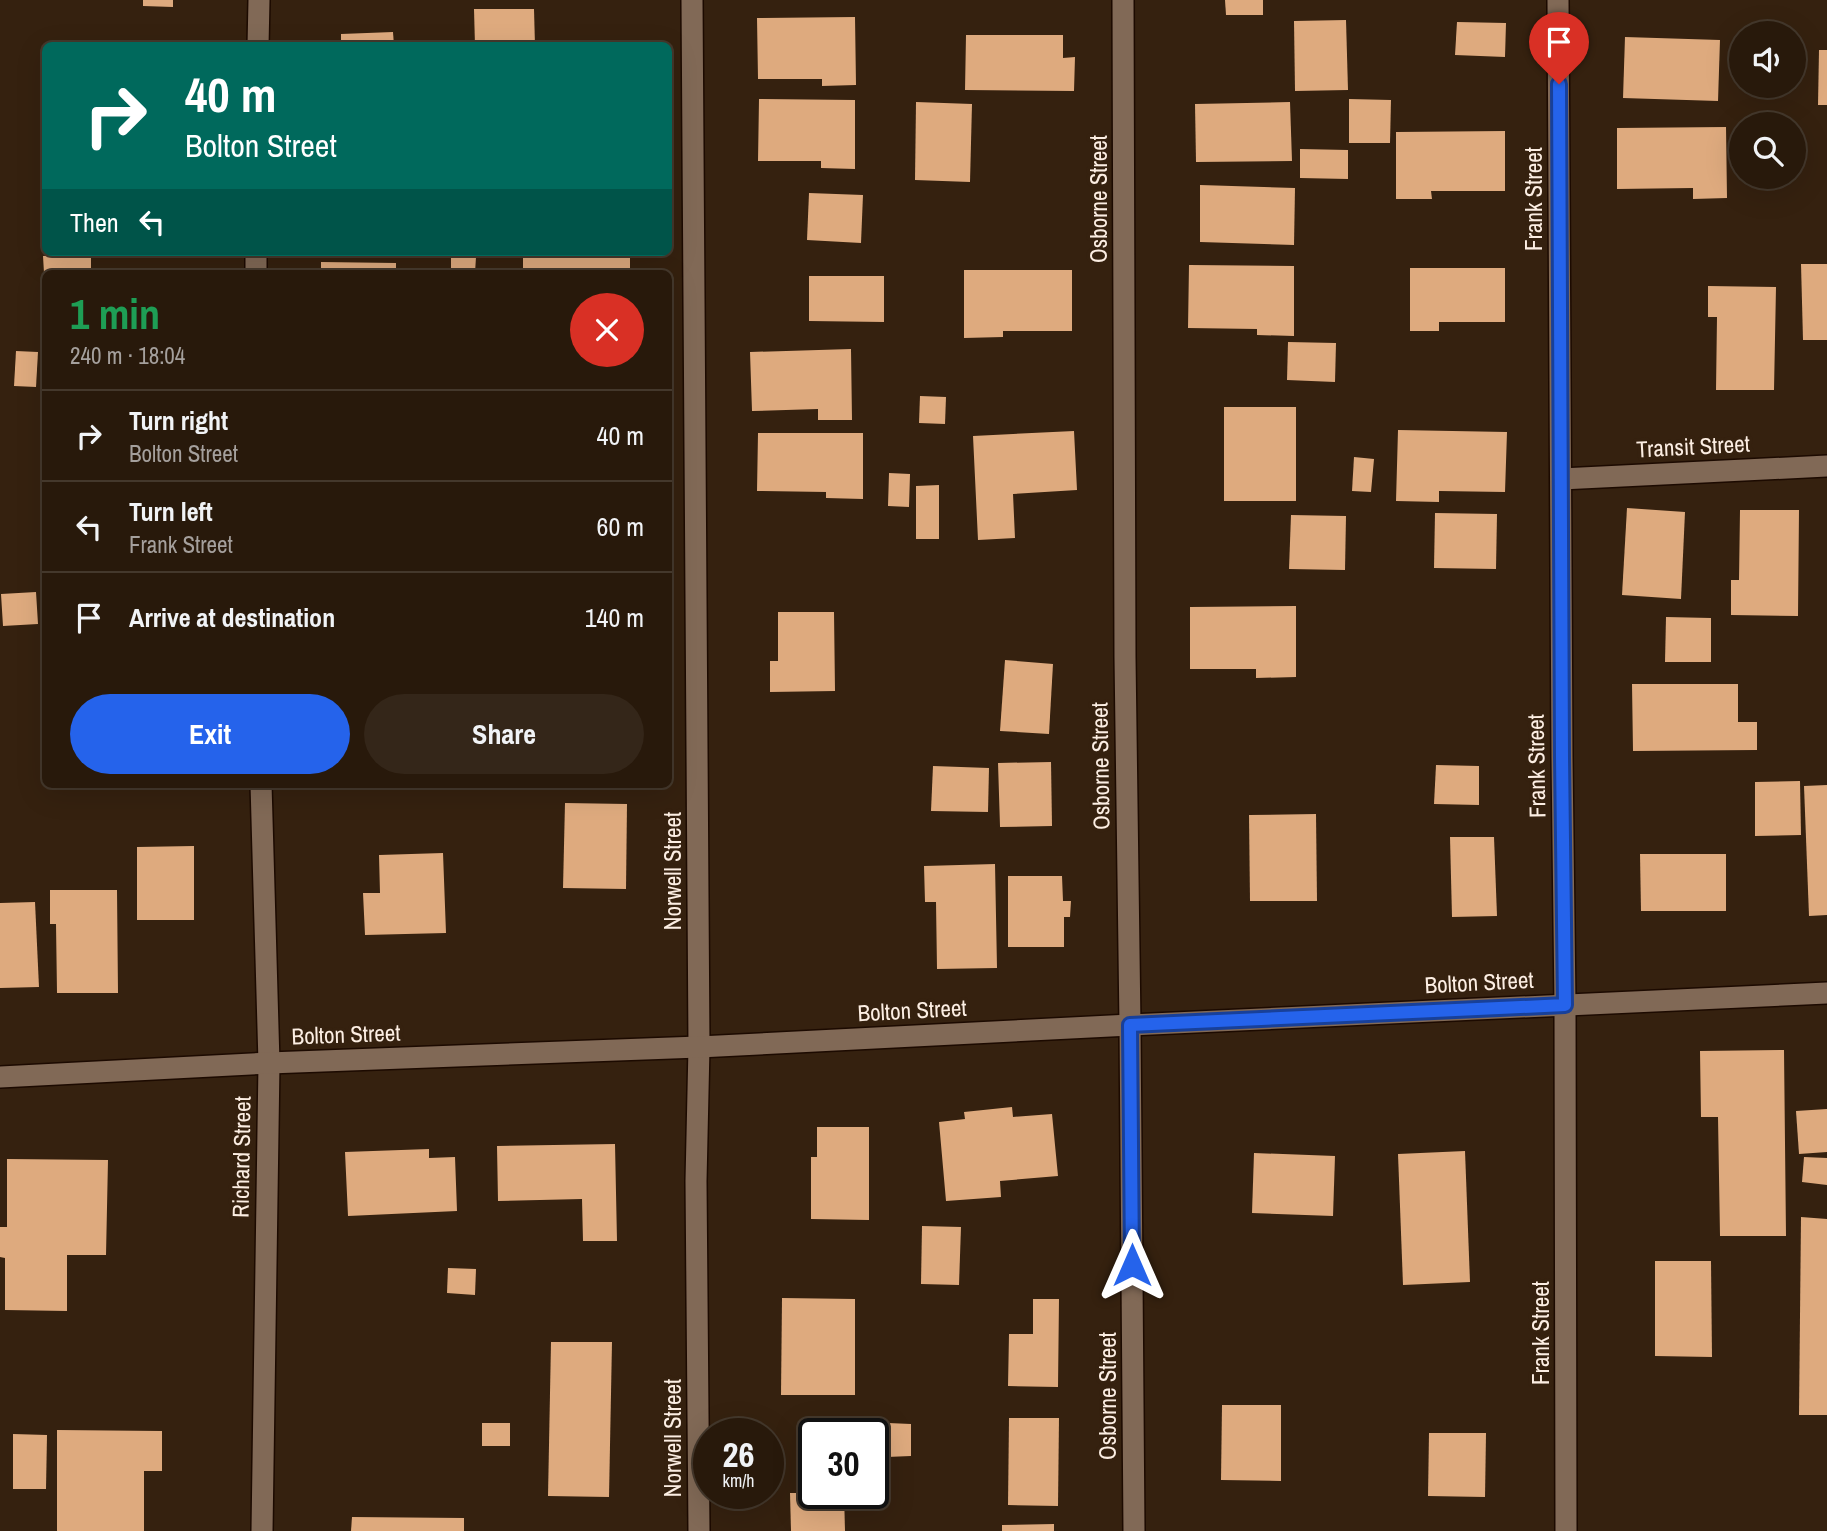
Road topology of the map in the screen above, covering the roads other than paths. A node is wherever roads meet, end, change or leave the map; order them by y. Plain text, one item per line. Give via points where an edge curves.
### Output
1 (259, 0) edge
2 (692, 0) edge
3 (1123, 0) edge
4 (1558, 0) edge
5 (258, 42) edge
6 (1827, 466) edge
7 (1561, 479) junction
8 (261, 788) edge
9 (1827, 993) edge
10 (1565, 1005) junction
11 (1130, 1025) junction
12 (699, 1047) junction
13 (269, 1063) junction
14 (0, 1077) edge
15 (262, 1531) edge
16 (699, 1531) edge
17 (1134, 1531) edge
18 (1566, 1531) edge

1 - 5 street
2 - 12 street, Norwell Street
3 - 11 street, Osborne Street
4 - 7 street, Frank Street
6 - 7 street, Transit Street
7 - 10 street, Frank Street
8 - 13 street, Richard Street
9 - 10 street, Bolton Street
10 - 11 street, Bolton Street
10 - 18 street, Frank Street
11 - 12 street, Bolton Street
11 - 17 street, Osborne Street
12 - 13 street, Bolton Street
12 - 16 street, Norwell Street
13 - 14 street, Bolton Street
13 - 15 street, Richard Street

